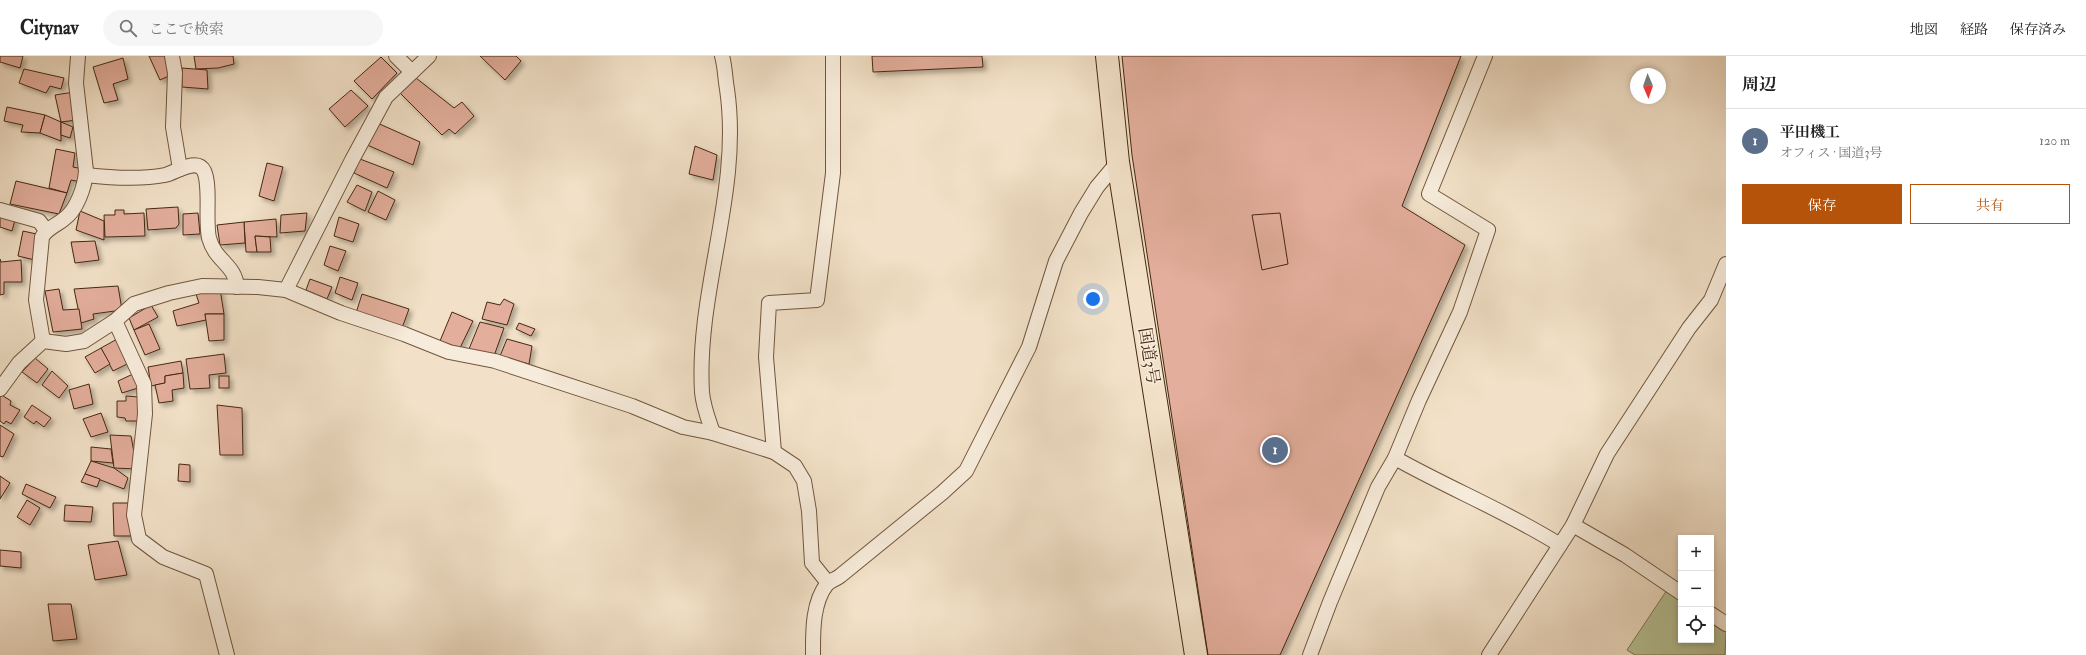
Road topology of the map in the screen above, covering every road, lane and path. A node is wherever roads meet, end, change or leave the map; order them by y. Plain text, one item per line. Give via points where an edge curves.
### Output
1 (78, 56) edge
2 (172, 56) edge
3 (396, 56) edge
4 (430, 56) edge
5 (722, 56) edge
6 (833, 56) edge
7 (1107, 56) edge
8 (1485, 56) edge
9 (412, 72) junction
10 (1118, 162) junction
11 (180, 169) junction
12 (86, 175) junction
13 (0, 210) edge
14 (46, 230) junction
15 (1726, 264) edge
16 (237, 287) junction
17 (286, 290) junction
18 (115, 321) junction
19 (43, 341) junction
20 (0, 389) edge
21 (713, 433) junction
22 (774, 452) junction
23 (1396, 458) junction
24 (1573, 525) junction
25 (1560, 545) junction
26 (828, 583) junction
27 (1678, 591) edge
28 (1714, 616) edge
29 (1726, 624) edge
30 (227, 655) edge
31 (813, 655) edge
32 (1196, 655) edge
33 (1310, 655) edge
34 (1488, 655) edge

1 - 12 street via 76,83
2 - 11 street via 175,73 173,127
3 - 9 street
4 - 9 street
5 - 21 street via 730,112 730,159 709,290 703,348 702,394
6 - 22 street via 833,173 817,300 769,303 766,357
7 - 10 highway, 国道3号
8 - 23 street via 1429,194 1488,230 1460,312 1419,400
9 - 17 street via 386,97
10 - 26 street via 1097,187 1056,261 1029,347 966,471 930,503
10 - 32 highway, 国道3号
11 - 12 street via 164,175 130,178
11 - 16 street via 199,166 204,172 211,244 219,258 235,275
12 - 14 street via 86,181 72,210 65,219
13 - 14 street via 39,221
14 - 19 street via 42,237 36,291 36,306
15 - 24 street via 1711,300 1689,328 1607,454
16 - 17 street
16 - 18 street via 202,286 169,293 134,304
17 - 21 street via 449,352 494,361 632,406 683,427
18 - 19 street via 79,342 66,344
18 - 30 street via 144,384 145,414 134,514 139,539 163,557 206,574
19 - 20 street via 19,363
21 - 22 street
22 - 26 street via 795,466 804,481 812,563
23 - 25 street
23 - 33 street via 1378,487
24 - 25 street
24 - 27 street via 1625,555
25 - 34 street
26 - 31 street via 819,598 815,616
28 - 29 street

